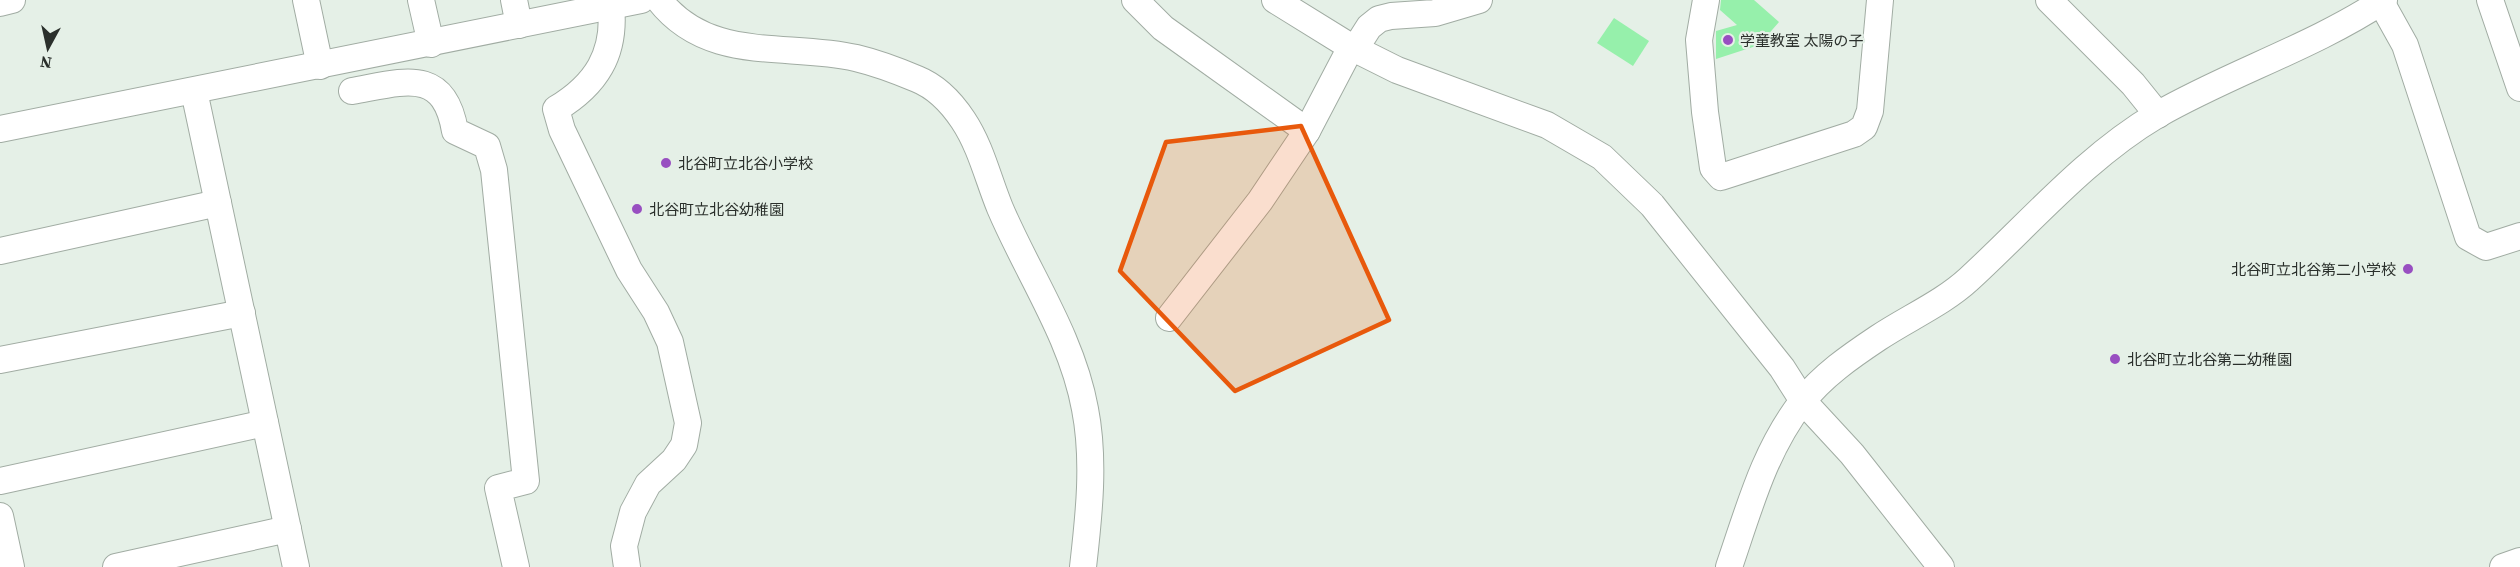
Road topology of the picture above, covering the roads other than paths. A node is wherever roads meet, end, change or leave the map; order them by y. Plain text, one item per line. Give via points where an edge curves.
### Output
1 (12, 0) edge
2 (306, 0) edge
3 (421, 0) edge
4 (641, 0) edge
5 (658, 0) edge
6 (1135, 0) edge
7 (1275, 0) edge
8 (1479, 0) edge
9 (1706, 0) edge
10 (1880, 0) edge
11 (2049, 0) edge
12 (2490, 0) edge
13 (2382, 1) edge
14 (0, 3) edge
15 (611, 6) junction
16 (1433, 7) edge
17 (516, 12) edge
18 (431, 44) junction
19 (1353, 48) junction
20 (320, 66) junction
21 (2520, 88) edge
22 (194, 91) junction
23 (352, 91) dead end
24 (2158, 115) junction
25 (0, 129) edge
26 (1307, 131) junction
27 (218, 203) junction
28 (2520, 236) edge
29 (0, 251) edge
30 (242, 313) junction
31 (1169, 318) dead end
32 (0, 360) edge
33 (1803, 400) junction
34 (265, 423) junction
35 (0, 481) edge
36 (0, 516) edge
37 (288, 529) junction
38 (2520, 561) edge
39 (11, 567) edge
40 (116, 567) edge
41 (296, 567) edge
42 (516, 567) edge
43 (627, 567) edge
44 (1083, 567) edge
45 (1729, 567) edge
46 (1941, 567) edge
47 (2503, 567) edge

1 - 14 street
2 - 20 street
3 - 18 street
4 - 15 street
5 - 44 street via 676,21 713,40 766,50 856,58 933,87 953,107 976,144 1000,208 1070,355 1089,438 1089,514
6 - 26 street via 1163,28
7 - 19 street
8 - 16 street
9 - 10 street via 1700,40 1704,102 1713,168 1721,177 1854,134 1864,127 1870,111
11 - 24 street via 2133,84
12 - 21 street
13 - 24 street
13 - 28 street via 2405,45 2468,237 2486,247
15 - 17 street
15 - 43 street via 613,24 595,77 577,96 556,109 562,130 629,270 670,342 688,423 684,445 648,484 633,512 624,546
16 - 19 street via 1379,19
17 - 18 street
18 - 20 street
19 - 26 street
19 - 33 street via 1397,70 1547,125 1602,157 1652,205
20 - 22 street
22 - 25 street
22 - 27 street
23 - 42 street via 414,83 435,88 447,101 455,131 488,146 494,170 526,481 498,488
24 - 33 street via 2090,165 1967,281 1837,367
26 - 31 street via 1260,201
27 - 29 street
27 - 30 street
30 - 32 street
30 - 34 street
33 - 45 street via 1775,441
33 - 46 street via 1852,454
34 - 35 street
34 - 37 street
36 - 39 street
37 - 40 street
37 - 41 street
38 - 47 street

